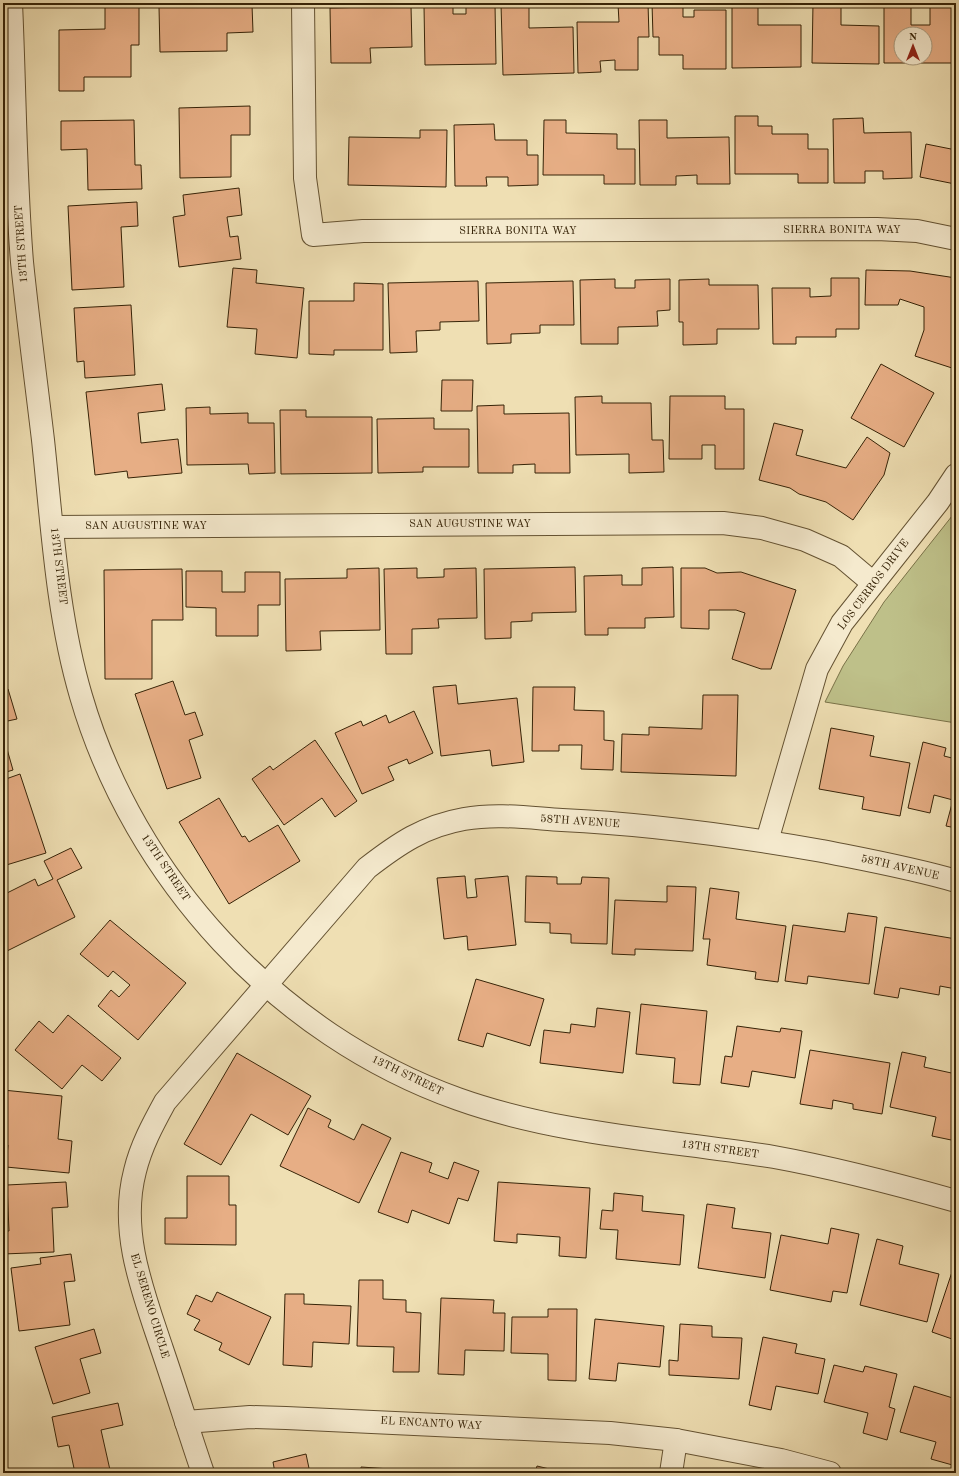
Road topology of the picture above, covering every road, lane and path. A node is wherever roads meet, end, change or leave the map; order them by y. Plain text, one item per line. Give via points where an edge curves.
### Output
1 (11, 3) edge
2 (303, 3) edge
3 (956, 238) edge
4 (956, 475) edge
5 (52, 527) junction
6 (873, 583) junction
7 (767, 841) junction
8 (956, 881) edge
9 (266, 985) junction
10 (956, 1201) edge
11 (186, 1422) junction
12 (676, 1440) junction
13 (203, 1473) edge
14 (671, 1473) edge
15 (830, 1473) edge

1 - 5 street, 13TH STREET via 22,263
2 - 3 street, SIERRA BONITA WAY via 305,178 313,235 371,231 877,229 917,231
4 - 6 street, LOS CERROS DRIVE via 938,502
5 - 6 street, SAN AUGUSTINE WAY via 722,523 762,528 805,540 841,556
5 - 9 street, 13TH STREET via 66,634 81,697 103,757 125,806 158,861 183,896 217,938
6 - 7 street, LOS CERROS DRIVE via 842,623 817,669
7 - 8 street, 58TH AVENUE via 919,870
7 - 9 street, 58TH AVENUE via 590,821 495,817 465,819 430,829 397,845 368,868
9 - 10 street, 13TH STREET via 314,1023 358,1052 455,1098 506,1115 558,1127 776,1158 881,1180
9 - 11 street, EL SERENO CIRCLE via 165,1102 148,1132 134,1172 130,1206 131,1241 138,1275
11 - 12 street, EL ENCANTO WAY via 250,1417 286,1418 610,1433
11 - 13 street, EL SERENO CIRCLE
12 - 14 street
12 - 15 street, EL ENCANTO WAY via 781,1460

